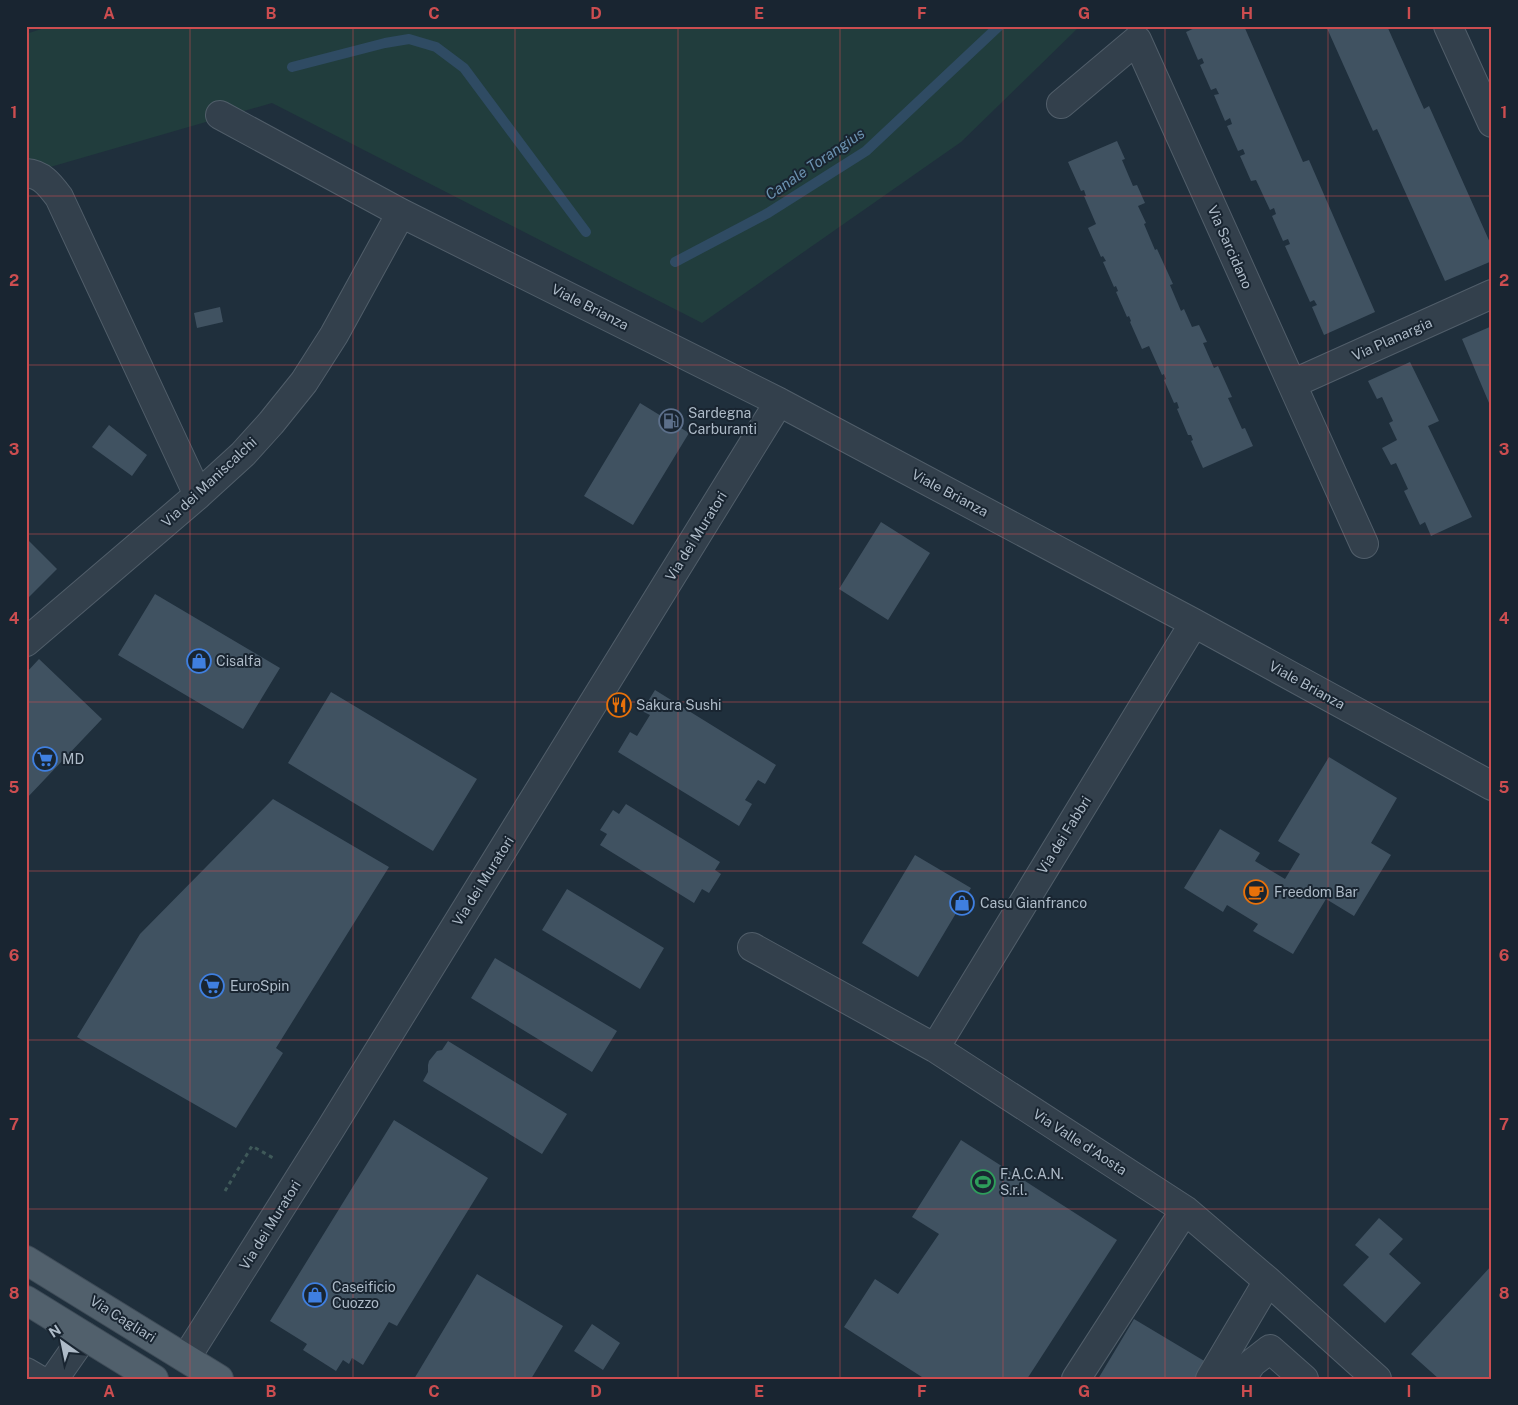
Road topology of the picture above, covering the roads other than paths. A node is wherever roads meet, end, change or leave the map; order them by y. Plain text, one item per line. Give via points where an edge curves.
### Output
1 (1448, 26) edge
2 (1060, 104) dead end
3 (220, 115) dead end
4 (1492, 123) edge
5 (26, 173) edge
6 (401, 213) junction
7 (1492, 294) edge
8 (1292, 384) junction
9 (779, 402) junction
10 (198, 495) junction
11 (1364, 544) dead end
12 (1194, 623) junction
13 (26, 642) edge
14 (1492, 786) edge
15 (752, 947) dead end
16 (935, 1048) junction
17 (1185, 1210) junction
18 (26, 1260) edge
19 (1268, 1281) junction
20 (26, 1300) edge
21 (84, 1336) junction
22 (186, 1358) junction
23 (26, 1372) edge
24 (38, 1379) edge
25 (54, 1379) edge
26 (154, 1379) edge
27 (219, 1379) edge
28 (1076, 1379) edge
29 (1210, 1379) edge
30 (1242, 1379) edge
31 (1304, 1379) edge
32 (1378, 1379) edge

1 - 4 street
2 - 8 street, Via Sarcidano via 1137,40
3 - 6 street, Viale Brianza
5 - 10 street via 35,173 59,197
6 - 9 street, Viale Brianza
6 - 10 street, Via dei Maniscalchi via 334,335 304,382 243,454
7 - 8 street, Via Planargia
8 - 11 street, Via Sarcidano
9 - 12 street, Viale Brianza
9 - 22 street, Via dei Muratori
10 - 13 street, Via dei Maniscalchi
12 - 14 street, Viale Brianza
12 - 16 street, Via dei Fabbri
15 - 16 street, Via Valle d'Aosta
16 - 17 street, Via Valle d'Aosta
17 - 19 street, Via Valle d'Aosta
17 - 28 street
18 - 22 main road, Via Cagliari
19 - 29 street
19 - 32 street, Via Valle d'Aosta
20 - 21 main road
21 - 25 street
21 - 26 main road
22 - 27 main road, Via Cagliari
23 - 24 street
30 - 31 street via 1252,1363 1270,1350

